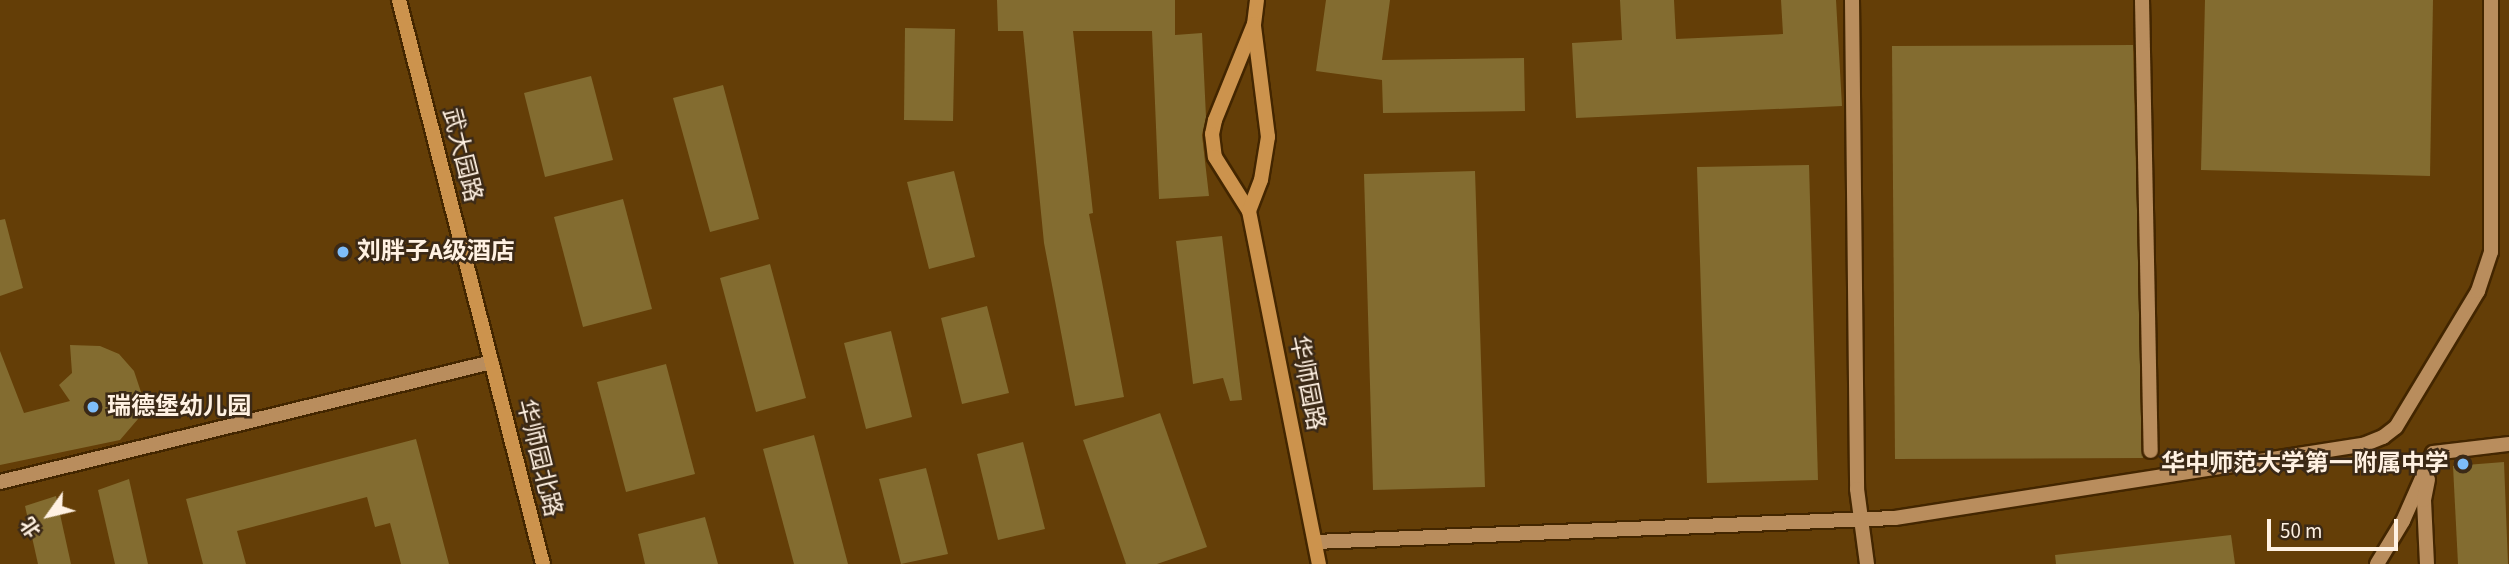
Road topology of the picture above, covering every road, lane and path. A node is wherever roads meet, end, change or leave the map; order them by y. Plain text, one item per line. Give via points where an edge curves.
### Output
1 (399, 0) edge
2 (1257, 0) edge
3 (1852, 0) edge
4 (2142, 0) edge
5 (2491, 0) edge
6 (1254, 24) junction
7 (1249, 211) junction
8 (492, 362) junction
9 (2509, 444) edge
10 (2151, 451) dead end
11 (2433, 453) junction
12 (0, 482) edge
13 (1861, 521) junction
14 (1315, 542) junction
15 (542, 564) edge
16 (1320, 564) edge
17 (1867, 564) edge
18 (2376, 564) edge
19 (2427, 564) edge

1 - 8 main road, 武大园路
2 - 6 main road
3 - 13 street
4 - 10 street
5 - 13 street via 2491,252 2478,291 2396,427 2383,438 2363,445
6 - 7 main road via 1268,137 1261,180
6 - 7 main road via 1212,134 1215,157
7 - 14 main road, 华师园路
8 - 12 street
8 - 15 main road, 华师园北路
9 - 11 street
11 - 18 street via 2403,521
11 - 19 street via 2424,500
13 - 14 street
13 - 17 street
14 - 16 main road, 华师园路

